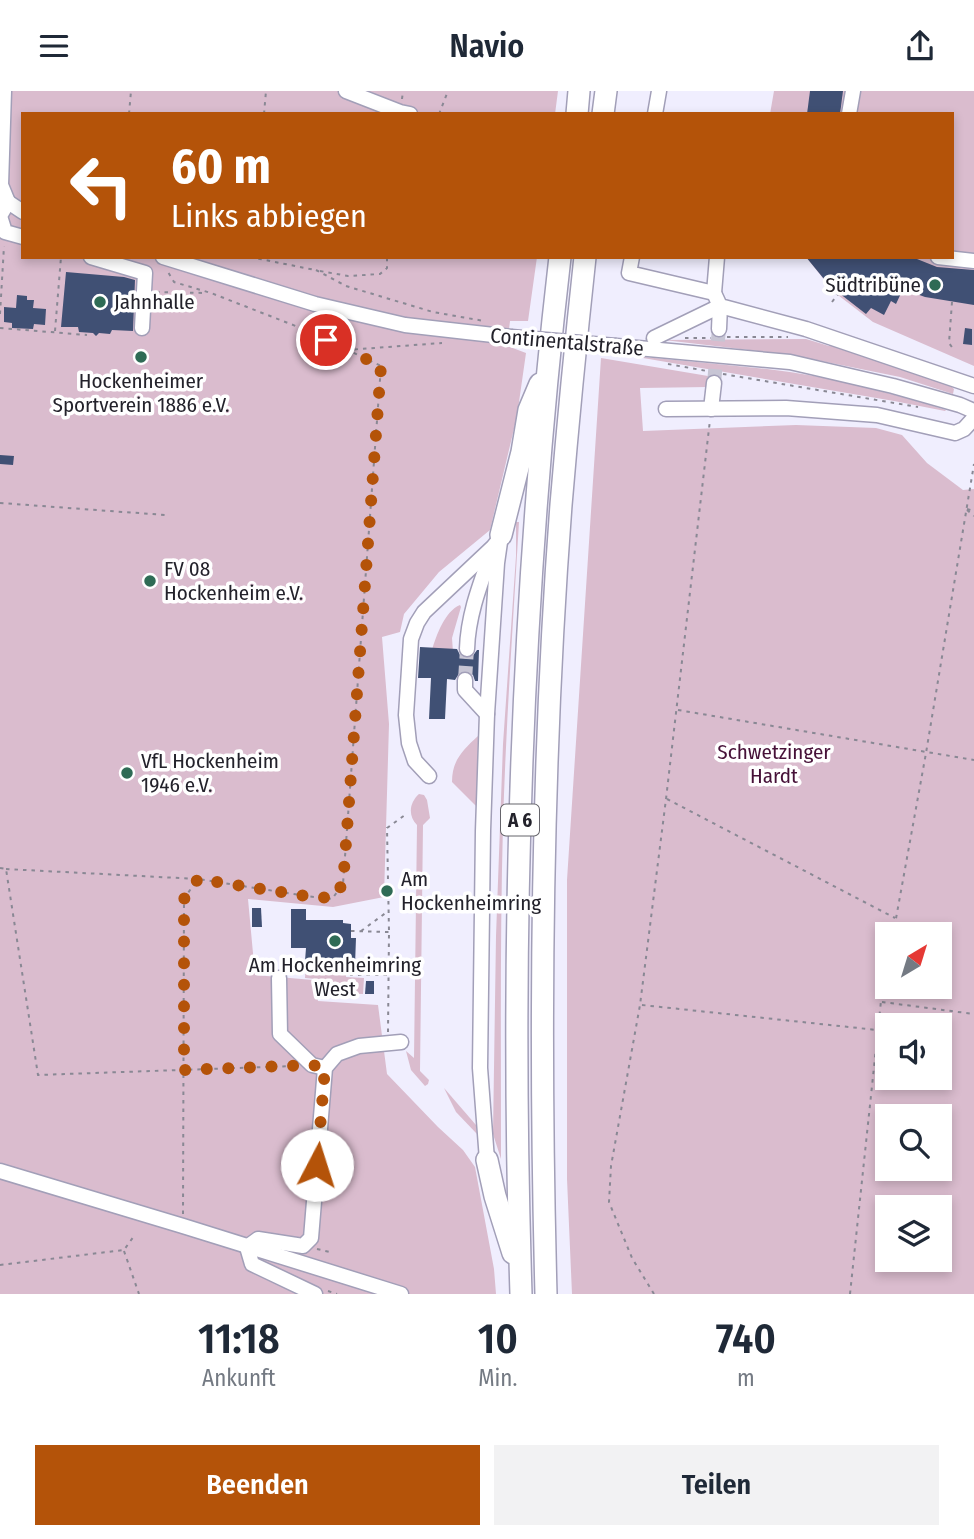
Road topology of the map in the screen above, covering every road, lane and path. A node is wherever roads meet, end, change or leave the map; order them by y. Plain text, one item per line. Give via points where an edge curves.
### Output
1 (4, 91) edge
2 (131, 91) edge
3 (265, 91) edge
4 (346, 91) edge
5 (448, 91) edge
6 (579, 91) edge
7 (606, 91) edge
8 (659, 91) edge
9 (853, 91) edge
10 (129, 112) edge
11 (264, 112) edge
12 (400, 112) edge
13 (440, 112) edge
14 (577, 112) edge
15 (603, 112) edge
16 (655, 112) edge
17 (849, 112) edge
18 (4, 202) edge
19 (21, 211) edge
20 (5, 232) junction
21 (21, 236) edge
22 (61, 259) edge
23 (98, 259) edge
24 (261, 259) edge
25 (387, 259) edge
26 (560, 259) edge
27 (586, 259) edge
28 (632, 259) edge
29 (718, 259) edge
30 (954, 259) edge
31 (974, 261) edge
32 (164, 263) edge
33 (316, 270) junction
34 (144, 292) junction
35 (211, 293) junction
36 (839, 293) dead end
37 (717, 300) junction
38 (832, 302) dead end
39 (952, 302) dead end
40 (0, 314) edge
41 (492, 322) dead end
42 (0, 328) edge
43 (142, 328) dead end
44 (719, 329) tunnel mouth
45 (55, 333) junction
46 (87, 335) dead end
47 (654, 338) dead end
48 (443, 342) dead end
49 (346, 350) junction
50 (954, 350) dead end
51 (661, 363) dead end
52 (547, 366) junction
53 (716, 377) junction
54 (974, 387) edge
55 (921, 407) dead end
56 (666, 409) dead end
57 (711, 409) junction
58 (974, 411) edge
59 (974, 418) edge
60 (974, 464) edge
61 (0, 503) edge
62 (966, 509) junction
63 (974, 510) edge
64 (166, 515) dead end
65 (974, 516) edge
66 (497, 541) junction
67 (467, 649) tunnel mouth
68 (465, 680) tunnel mouth
69 (677, 709) junction
70 (487, 714) junction
71 (926, 753) junction
72 (974, 760) edge
73 (429, 776) dead end
74 (666, 799) junction
75 (405, 815) dead end
76 (0, 868) edge
77 (6, 869) junction
78 (198, 879) junction
79 (388, 911) junction
80 (896, 919) junction
81 (895, 922) edge
82 (351, 931) dead end
83 (360, 932) junction
84 (389, 932) junction
85 (351, 965) dead end
86 (329, 972) dead end
87 (351, 973) junction
88 (388, 975) junction
89 (279, 978) dead end
90 (881, 1001) joint
91 (640, 1005) junction
92 (880, 1013) edge
93 (974, 1014) edge
94 (875, 1030) edge
95 (394, 1042) joint
96 (875, 1058) edge
97 (318, 1067) junction
98 (184, 1070) junction
99 (487, 1160) joint
100 (0, 1171) edge
101 (183, 1226) junction
102 (134, 1235) dead end
103 (247, 1247) junction
104 (124, 1250) junction
105 (0, 1265) edge
106 (521, 1285) edge
107 (139, 1294) edge
108 (315, 1294) edge
109 (401, 1294) edge
110 (546, 1294) edge
111 (654, 1294) edge
112 (850, 1294) edge

1 - 18 street
2 - 10 path
3 - 11 path
4 - 12 street
5 - 13 path
6 - 14 highway
7 - 15 highway
8 - 16 street
9 - 17 street
18 - 19 street
18 - 20 street
20 - 21 street
20 - 40 path
22 - 45 path
23 - 34 street via 145,273
24 - 33 path
25 - 33 path via 387,268 380,274 348,276
26 - 52 highway, A 6
27 - 110 highway, A 6 via 561,506 550,704 542,951
28 - 37 street via 629,273
29 - 37 street
30 - 31 street
32 - 35 path via 174,282
32 - 58 street, Continentalstraße, bridge via 405,325 790,362
33 - 41 path via 346,285 433,312
34 - 35 path
34 - 43 street
35 - 49 path
36 - 38 path
37 - 44 street
37 - 47 street
37 - 54 street
39 - 50 path via 949,343
42 - 45 path
45 - 46 path
48 - 49 path
49 - 78 path via 381,366 343,884 332,898
51 - 53 path
52 - 66 highway via 529,410
52 - 106 highway, A 6 via 522,755 517,992
53 - 55 path
53 - 57 street
56 - 57 street
57 - 59 street via 786,408 877,415 955,433
57 - 69 path
60 - 62 path
61 - 64 path
62 - 63 path
62 - 65 path
62 - 71 path
66 - 67 street via 474,601
66 - 70 street
66 - 73 street via 424,612 411,639 406,715 409,743 415,761
68 - 70 street via 464,690
69 - 71 path
69 - 74 path
70 - 99 street via 480,1068
71 - 72 path
71 - 80 path
74 - 80 path
74 - 91 path
75 - 79 path via 387,828
76 - 77 path
77 - 78 path
77 - 98 path via 38,1075
78 - 98 path via 184,899
79 - 83 path
79 - 84 path
80 - 81 path
82 - 83 path
83 - 84 path
84 - 88 path
85 - 87 path
86 - 87 path
87 - 88 path
88 - 95 path
89 - 97 street via 279,1034
90 - 92 path
90 - 93 path
91 - 94 path
91 - 111 path via 611,1166 609,1202 632,1258
95 - 97 street via 359,1046
96 - 112 path
97 - 98 path
97 - 103 street via 311,1238 303,1246 258,1239
98 - 101 path
99 - 106 highway
100 - 101 street
101 - 103 street
102 - 104 path
103 - 108 street via 252,1264
103 - 109 street
104 - 105 path
104 - 107 path

